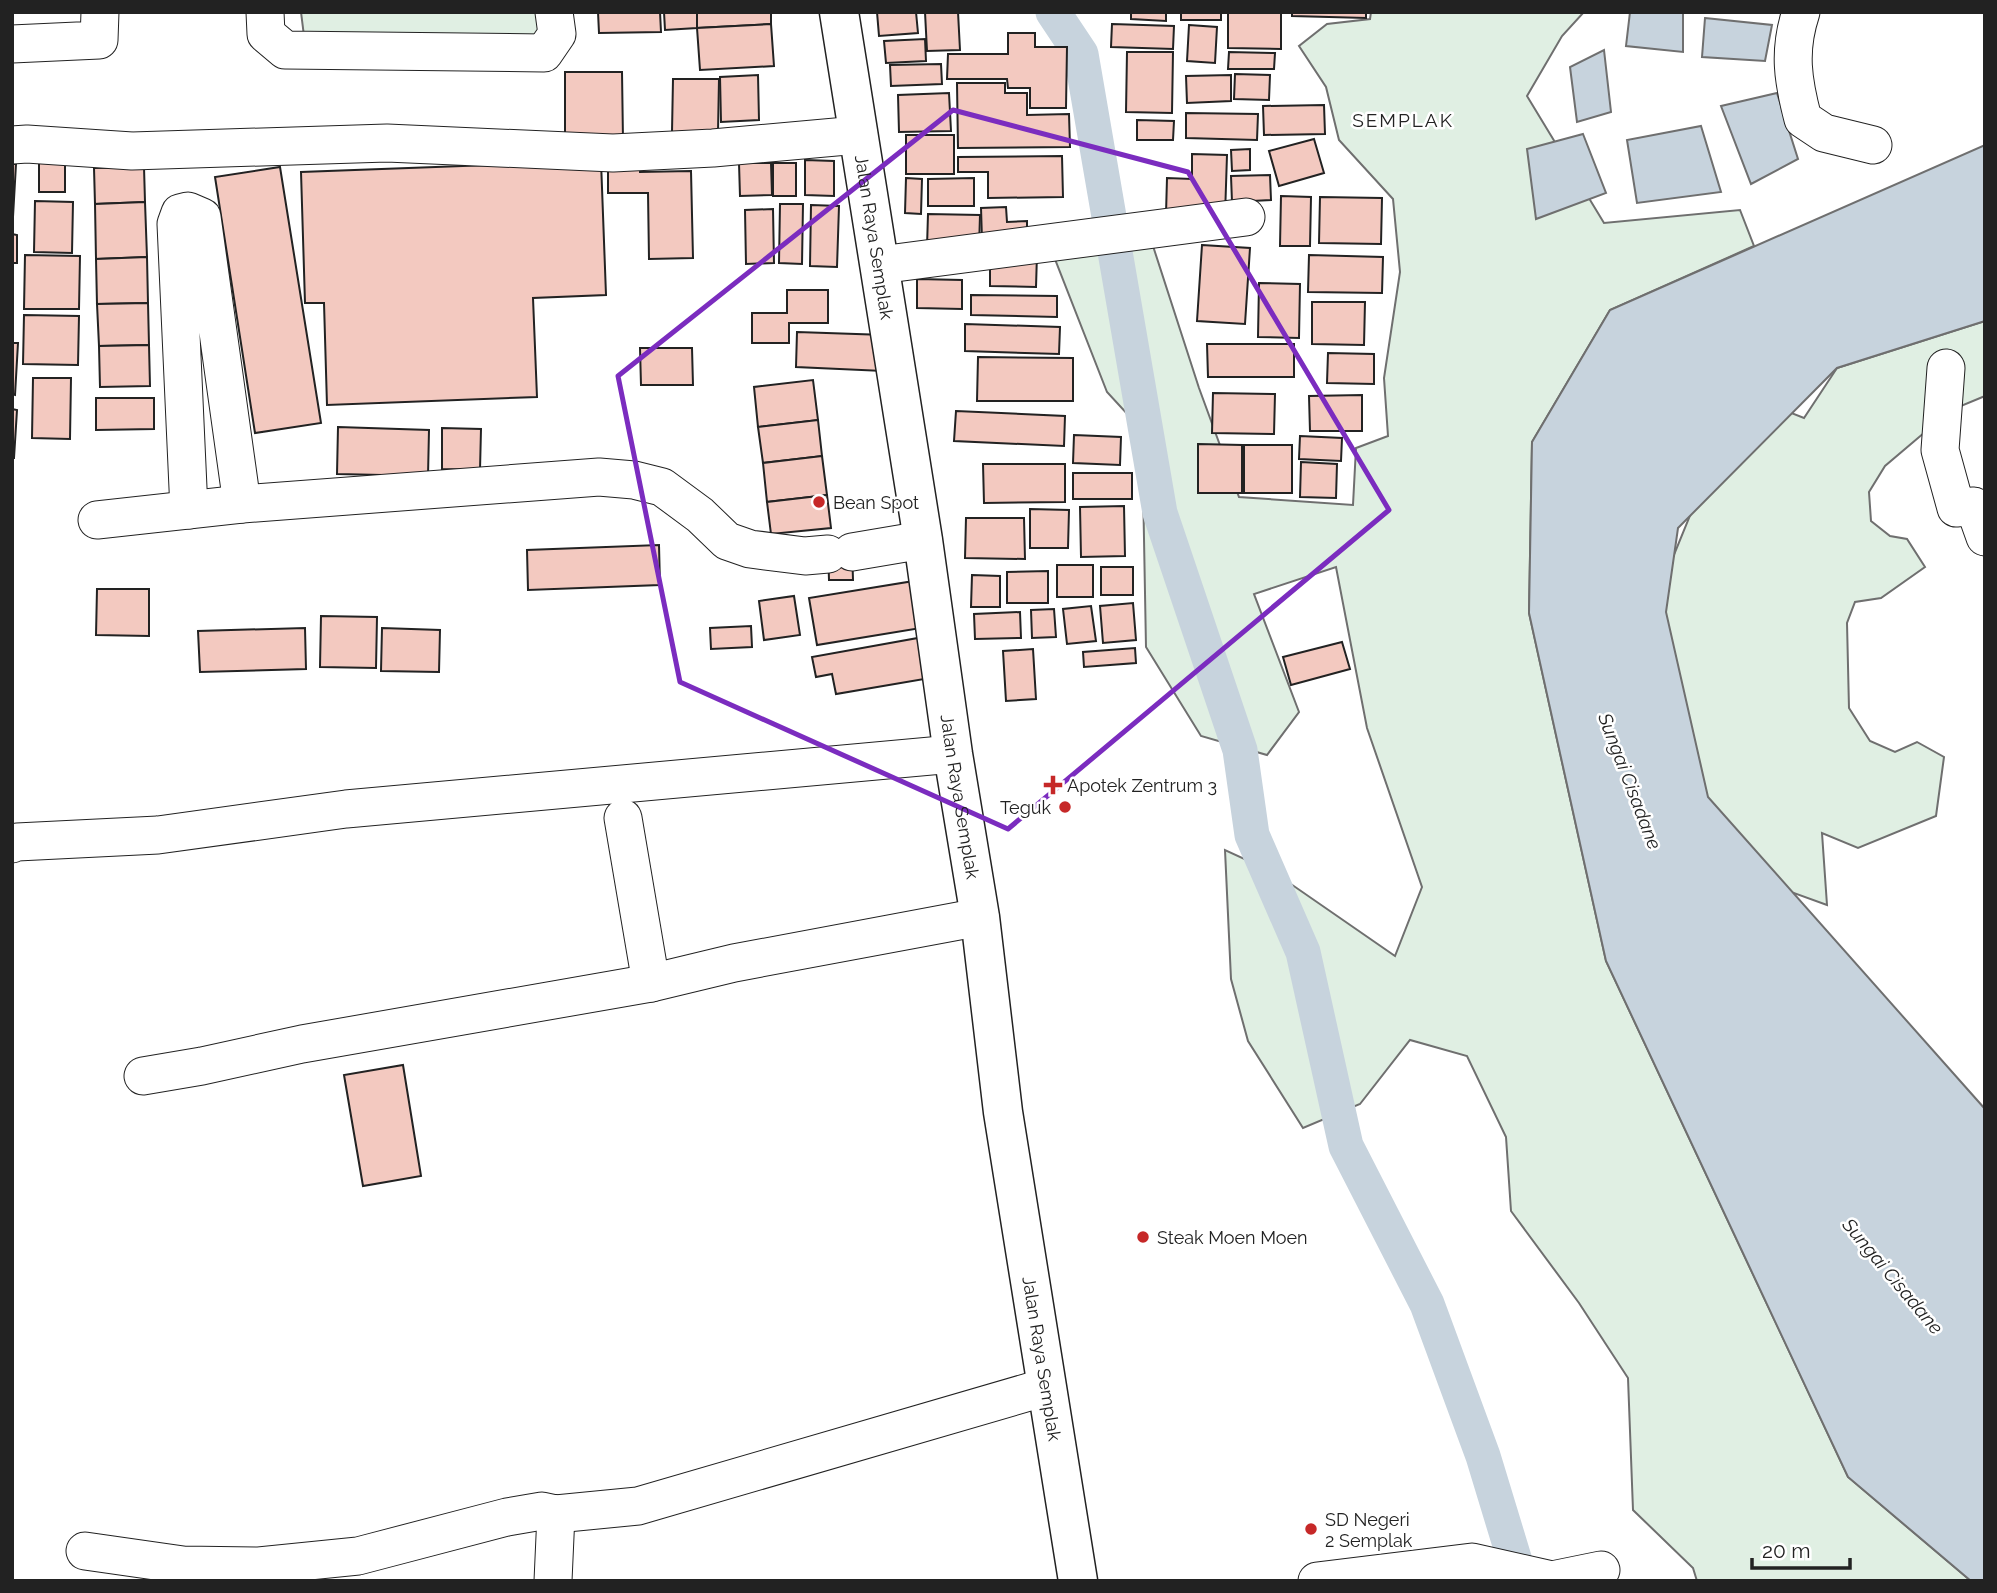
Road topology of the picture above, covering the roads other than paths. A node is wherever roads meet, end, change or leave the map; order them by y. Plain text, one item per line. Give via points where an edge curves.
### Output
1 (265, 12) edge
2 (555, 12) edge
3 (839, 12) edge
4 (1801, 12) edge
5 (99, 40) edge
6 (12, 44) edge
7 (858, 135) junction
8 (12, 145) edge
9 (1873, 145) dead end
10 (1246, 217) dead end
11 (880, 265) junction
12 (1947, 368) dead end
13 (242, 504) junction
14 (188, 510) junction
15 (97, 520) dead end
16 (1985, 537) edge
17 (923, 540) junction
18 (953, 754) junction
19 (623, 818) dead end
20 (12, 844) edge
21 (980, 917) junction
22 (651, 983) junction
23 (143, 1076) dead end
24 (1046, 1387) junction
25 (556, 1514) junction
26 (85, 1552) dead end
27 (1601, 1570) dead end
28 (1552, 1580) edge
29 (553, 1581) edge
30 (1078, 1581) edge
31 (1317, 1581) edge

1 - 2 street via 266,34 285,50 544,53 556,34
3 - 7 main road, Jalan Raya Semplak
4 - 9 street via 1792,77 1803,119 1824,133
5 - 6 street
7 - 8 street via 613,153 387,143 132,151
7 - 11 main road, Jalan Raya Semplak
10 - 11 street
11 - 17 main road, Jalan Raya Semplak
12 - 16 street via 1940,450 1956,508 1974,506
13 - 14 street
13 - 14 street via 202,217 188,211 180,213 176,224
13 - 17 street via 599,477 662,487 727,541 750,549 805,556
14 - 15 street
17 - 18 main road, Jalan Raya Semplak
18 - 20 street via 346,809 158,835
18 - 21 main road, Jalan Raya Semplak
19 - 22 street
21 - 22 street
21 - 24 main road, Jalan Raya Semplak via 996,1063
22 - 23 street
24 - 25 street via 638,1506
24 - 30 main road, Jalan Raya Semplak
25 - 26 street via 542,1511 508,1517 358,1556 259,1566 183,1564
25 - 29 street
27 - 28 street
28 - 31 street via 1472,1562

